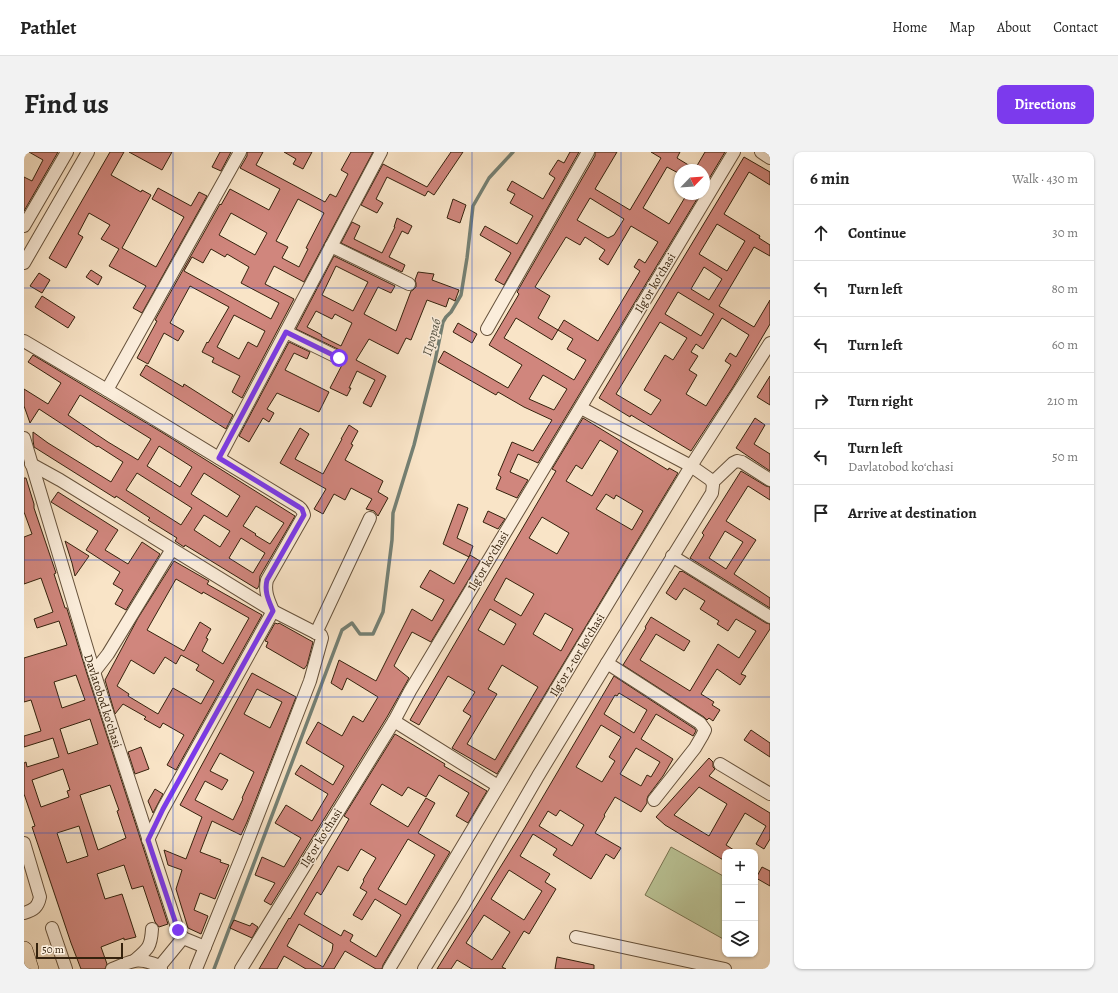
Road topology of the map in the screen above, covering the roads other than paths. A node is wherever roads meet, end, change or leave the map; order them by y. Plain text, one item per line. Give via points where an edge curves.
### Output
1 (67, 152) edge
2 (88, 152) edge
3 (240, 152) edge
4 (380, 152) edge
5 (588, 152) edge
6 (734, 152) edge
7 (50, 181) junction
8 (65, 192) junction
9 (24, 226) edge
10 (331, 246) junction
11 (24, 263) edge
12 (409, 284) dead end
13 (487, 329) dead end
14 (286, 332) junction
15 (24, 341) edge
16 (770, 343) edge
17 (339, 358) dead end
18 (107, 390) junction
19 (581, 408) junction
20 (24, 438) edge
21 (219, 458) junction
22 (31, 464) junction
23 (691, 466) junction
24 (770, 480) edge
25 (713, 482) junction
26 (370, 518) dead end
27 (172, 548) junction
28 (672, 556) junction
29 (273, 611) junction
30 (770, 617) edge
31 (316, 633) junction
32 (607, 663) junction
33 (94, 672) junction
34 (394, 720) junction
35 (720, 764) dead end
36 (498, 786) junction
37 (770, 794) edge
38 (654, 800) dead end
39 (148, 840) junction
40 (24, 843) edge
41 (29, 877) edge
42 (24, 913) edge
43 (52, 928) dead end
44 (152, 929) dead end
45 (576, 937) dead end
46 (183, 938) junction
47 (205, 947) junction
48 (24, 950) edge
49 (135, 960) junction
50 (679, 964) edge
51 (161, 968) edge
52 (30, 969) edge
53 (66, 969) edge
54 (112, 969) edge
55 (196, 969) edge
56 (241, 969) edge
57 (389, 969) edge
58 (424, 969) edge
59 (725, 969) edge

1 - 7 street
2 - 8 street
3 - 18 street
4 - 10 street
5 - 13 street
6 - 19 street, Ilgʻor koʻchasi
7 - 8 street
7 - 9 street
8 - 11 street
10 - 12 street
10 - 14 street
14 - 17 street
14 - 21 street
15 - 18 street
16 - 23 street, Ilgʻor 2-tor koʻchasi
18 - 21 street
19 - 23 street
19 - 34 street, Ilgʻor koʻchasi
20 - 22 street, Davlatobod koʻchasi
21 - 29 street via 302,509 304,515 265,587
22 - 27 street
22 - 33 street, Davlatobod koʻchasi
23 - 25 street
23 - 36 street, Ilgʻor 2-tor koʻchasi
24 - 25 street via 737,461
25 - 28 street via 712,493
26 - 31 street
27 - 29 street
27 - 33 street via 108,654
28 - 30 street
28 - 32 street
29 - 31 street
29 - 39 street
31 - 47 street via 322,638 310,682
32 - 38 street via 700,723 705,730 695,748
32 - 58 street
33 - 39 street, Davlatobod koʻchasi
34 - 36 street
34 - 56 street, Ilgʻor koʻchasi
35 - 37 street
36 - 57 street, Ilgʻor 2-tor koʻchasi
39 - 46 street, Davlatobod koʻchasi via 178,930
40 - 41 street
41 - 42 street via 40,897 35,909
43 - 53 street
44 - 49 street via 147,950
45 - 50 street
46 - 47 street
46 - 51 street
47 - 55 street
48 - 52 highway
49 - 51 street via 143,960
49 - 54 street
50 - 59 street

